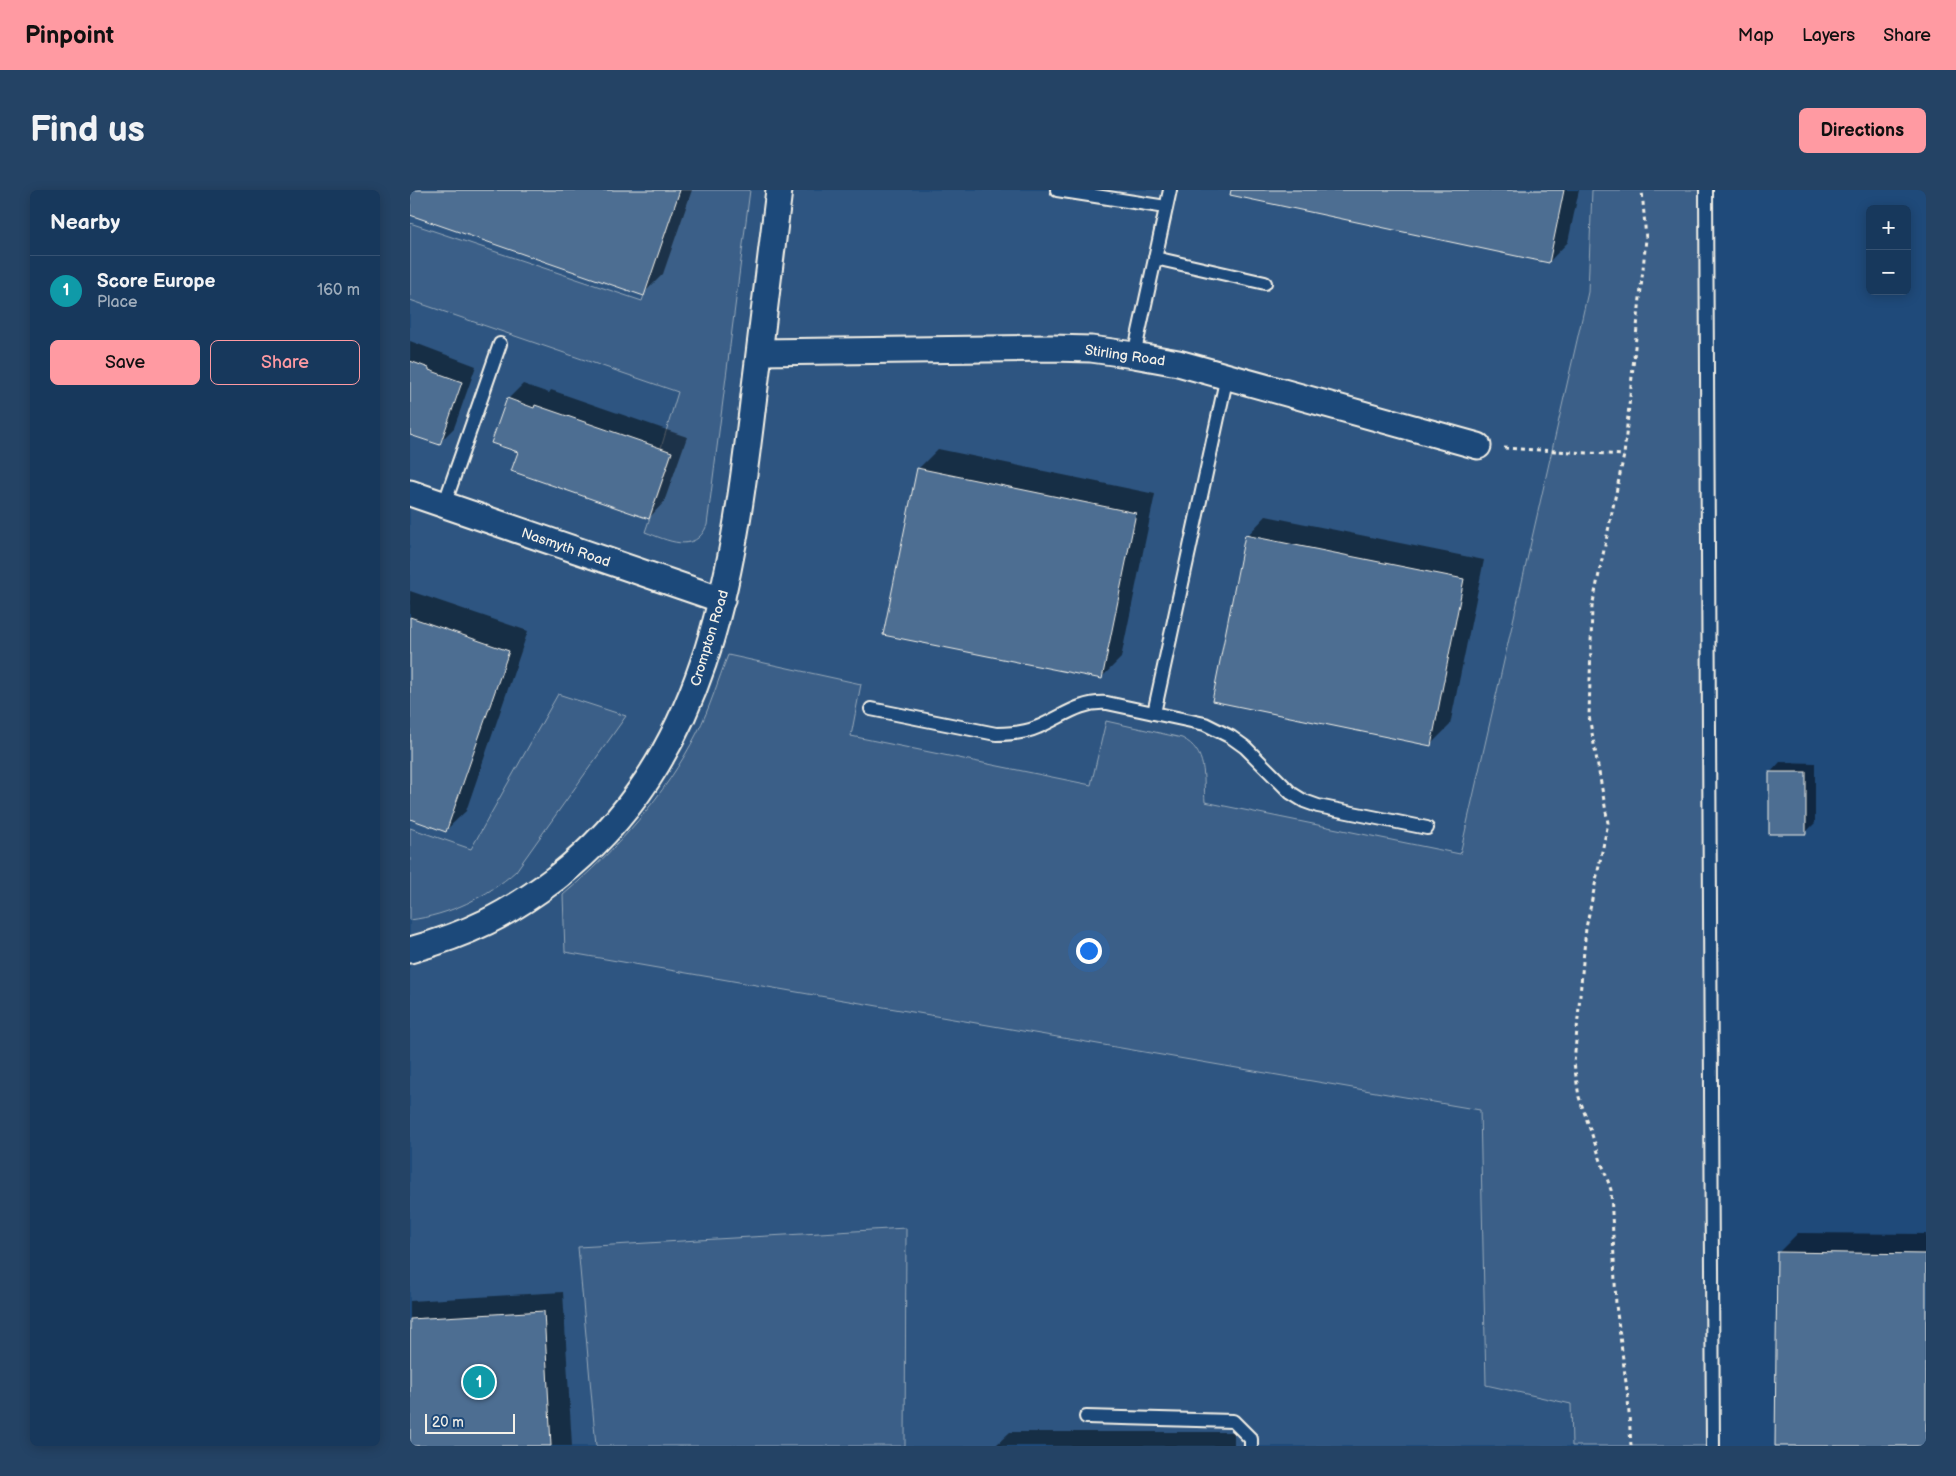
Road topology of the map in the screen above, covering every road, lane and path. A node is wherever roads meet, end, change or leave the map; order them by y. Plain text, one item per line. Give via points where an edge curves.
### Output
1 (779, 190) edge
2 (1057, 190) edge
3 (1170, 190) edge
4 (1642, 190) edge
5 (1706, 190) edge
6 (1166, 207) junction
7 (1155, 258) junction
8 (1265, 283) dead end
9 (500, 344) dead end
10 (760, 352) junction
11 (1134, 354) junction
12 (1227, 376) junction
13 (1478, 446) joint
14 (1624, 455) junction
15 (410, 493) edge
16 (444, 505) junction
17 (722, 600) junction
18 (871, 709) dead end
19 (1154, 713) junction
20 (1427, 828) dead end
21 (410, 950) edge
22 (1086, 1417) dead end
23 (1251, 1446) edge
24 (1631, 1446) edge
25 (1713, 1446) edge

1 - 10 street, Crompton Road
2 - 6 lane
3 - 6 lane
4 - 14 path via 1646,239
5 - 25 lane
6 - 7 lane
7 - 8 lane
7 - 11 lane
9 - 16 lane
10 - 11 street, Stirling Road via 1052,348
10 - 17 street, Crompton Road via 736,538
11 - 12 street, Stirling Road
12 - 13 street, Stirling Road
12 - 19 lane
13 - 14 path
14 - 24 path via 1592,607 1589,716 1608,823 1586,928 1574,1063 1579,1097 1611,1190 1616,1305
15 - 16 street, Nasmyth Road
16 - 17 street, Nasmyth Road
17 - 21 street, Crompton Road via 688,707 664,753 625,812 604,836 526,900 470,931
18 - 19 lane via 996,734 1028,731 1073,708 1094,702
19 - 20 lane via 1205,724 1232,737 1291,793 1304,801
22 - 23 lane via 1232,1421 1251,1439

